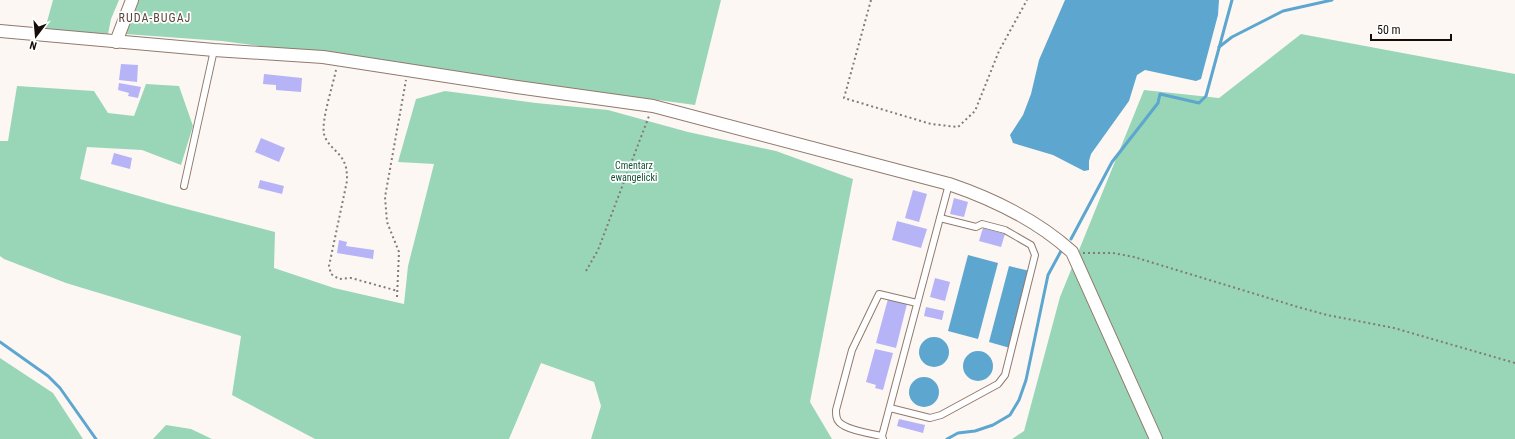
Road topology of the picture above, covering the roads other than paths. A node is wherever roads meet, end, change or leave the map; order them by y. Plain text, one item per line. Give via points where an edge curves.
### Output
1 (132, 0) edge
2 (0, 31) edge
3 (116, 42) junction
4 (214, 50) junction
5 (949, 184) junction
6 (184, 186) dead end
7 (940, 218) junction
8 (917, 303) junction
9 (890, 408) junction
10 (883, 438) edge
11 (1156, 439) edge

1 - 3 street
2 - 3 street
3 - 4 street
4 - 5 street via 323,57 653,106
4 - 6 lane
5 - 7 lane
5 - 11 street via 968,190 1020,215 1049,232 1072,252
7 - 8 lane
7 - 9 lane via 976,227 982,224 1005,230 1031,245 1035,255 1005,375 998,384 941,415 930,418
8 - 9 lane
8 - 10 lane via 879,294 852,350 836,410 836,417 845,426
9 - 10 lane

